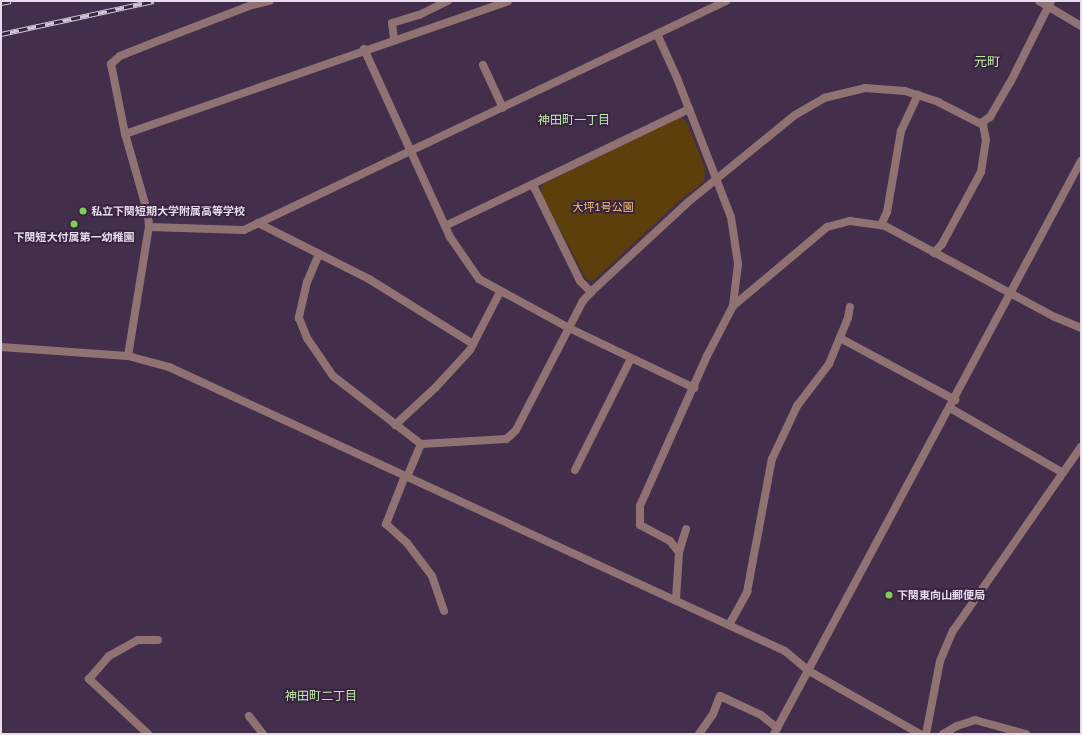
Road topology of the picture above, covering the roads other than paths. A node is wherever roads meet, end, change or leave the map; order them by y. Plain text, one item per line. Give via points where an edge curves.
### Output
1 (270, 1) edge
2 (448, 1) edge
3 (508, 1) edge
4 (726, 1) edge
5 (1039, 1) edge
6 (1049, 4) edge
7 (1081, 26) edge
8 (657, 34) junction
9 (394, 39) junction
10 (364, 49) junction
11 (484, 65) dead end
12 (918, 95) junction
13 (503, 108) junction
14 (689, 109) junction
15 (980, 123) junction
16 (125, 134) junction
17 (412, 152) junction
18 (1081, 161) edge
19 (717, 181) junction
20 (533, 185) junction
21 (258, 223) junction
22 (881, 225) junction
23 (445, 226) junction
24 (149, 227) junction
25 (934, 253) junction
26 (319, 254) junction
27 (500, 292) junction
28 (591, 292) junction
29 (1012, 294) junction
30 (732, 306) junction
31 (850, 307) dead end
32 (569, 328) junction
33 (1081, 328) edge
34 (840, 338) junction
35 (473, 344) junction
36 (1, 347) edge
37 (128, 356) junction
38 (631, 358) junction
39 (694, 388) junction
40 (955, 400) junction
41 (950, 408) junction
42 (395, 425) junction
43 (421, 444) junction
44 (1081, 447) edge
45 (575, 470) dead end
46 (1063, 473) junction
47 (406, 477) junction
48 (686, 529) dead end
49 (679, 552) junction
50 (676, 600) junction
51 (444, 610) dead end
52 (729, 625) junction
53 (158, 640) dead end
54 (810, 671) junction
55 (249, 716) dead end
56 (776, 731) edge
57 (145, 733) edge
58 (263, 734) edge
59 (699, 734) edge
60 (920, 734) edge
61 (926, 734) edge
62 (943, 734) edge
63 (1026, 734) edge

1 - 16 street via 252,5 120,56 111,64
2 - 9 street via 419,15 392,23
3 - 9 street
4 - 8 street
5 - 6 street
6 - 7 street
6 - 15 street via 1004,94 990,117
8 - 13 street
8 - 14 street
9 - 10 street
10 - 16 street
10 - 17 street
11 - 13 street
12 - 15 street
12 - 19 street via 905,91 865,88 824,98 795,115
12 - 22 street via 901,131 887,212
13 - 17 street
14 - 19 street
14 - 20 street
15 - 25 street via 985,129 986,140 981,172 942,244
16 - 24 street via 148,214
17 - 21 street
17 - 23 street
18 - 29 street
19 - 28 street via 687,203
19 - 30 street via 735,235 738,264
20 - 23 street
20 - 28 street via 580,281
21 - 24 street via 244,230
21 - 26 street
22 - 25 street
22 - 30 street via 850,221 827,227
23 - 27 street via 456,247 479,279
24 - 37 street
25 - 29 street
26 - 35 street via 369,279
26 - 42 street via 307,282 300,324 333,376
27 - 32 street
27 - 35 street
28 - 32 street
29 - 33 street
29 - 40 street
30 - 39 street
31 - 34 street
32 - 38 street
32 - 43 street via 516,430 506,440
34 - 40 street
34 - 52 street via 829,364 797,406 772,459 747,592
35 - 42 street via 436,387
36 - 37 street
37 - 47 street via 169,367
38 - 39 street
38 - 45 street
39 - 49 street via 640,506 640,525 670,541
40 - 41 street
41 - 46 street
41 - 54 street
42 - 43 street
43 - 47 street
44 - 46 street
46 - 61 street via 953,631 940,661
47 - 50 street
47 - 51 street via 386,524 408,543 432,576
48 - 49 street
49 - 50 street
50 - 52 street
52 - 54 street via 785,651
53 - 57 street via 138,640 110,656 89,679
54 - 56 street
54 - 60 street
55 - 58 street
56 - 59 street via 761,715 720,696 713,714
62 - 63 street via 956,726 975,720

